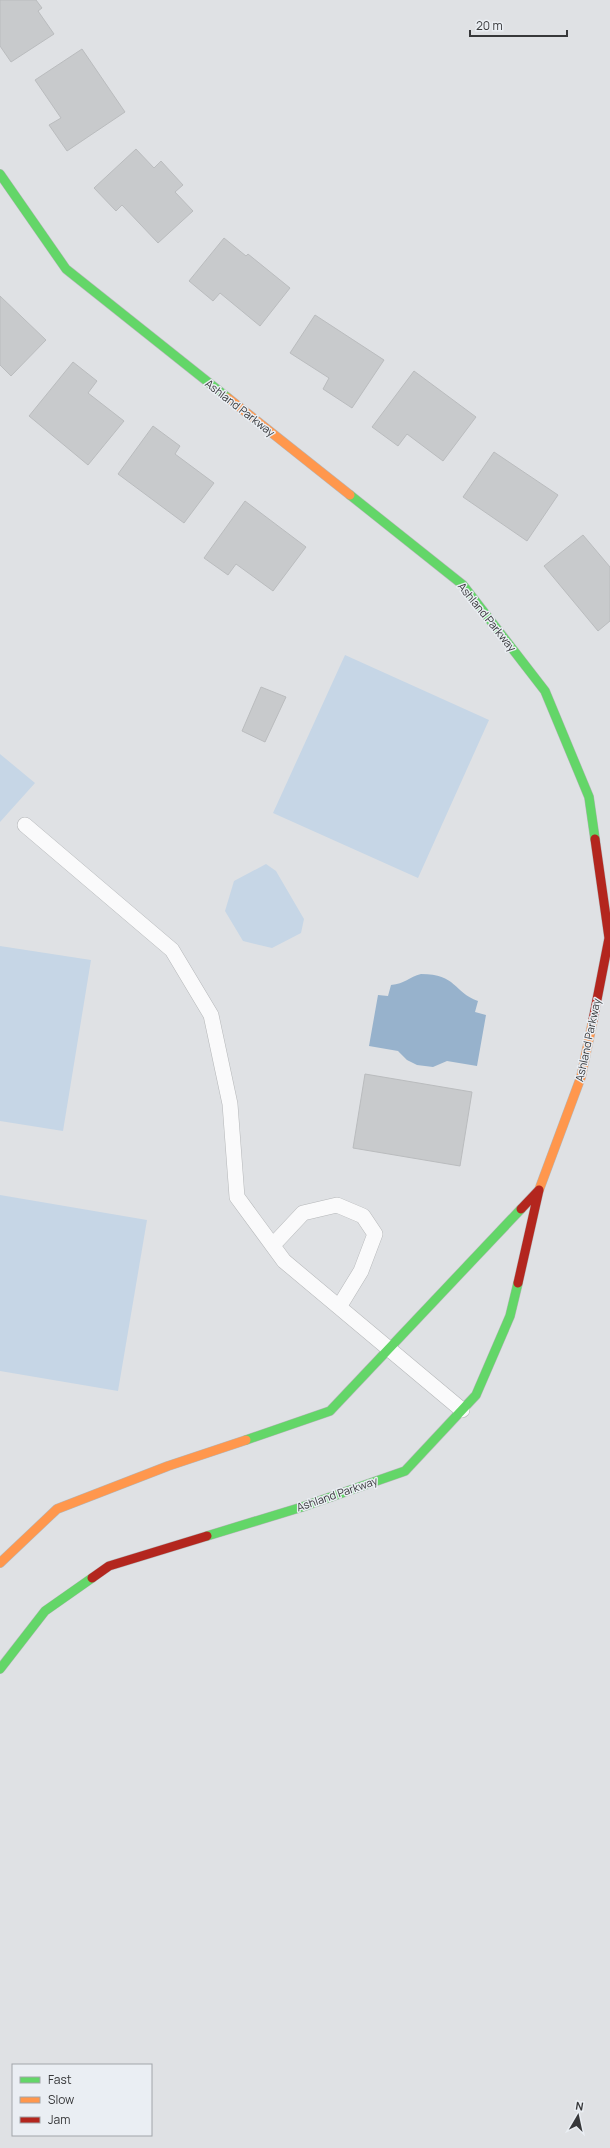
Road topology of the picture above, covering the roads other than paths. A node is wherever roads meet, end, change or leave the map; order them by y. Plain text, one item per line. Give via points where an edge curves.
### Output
1 (0, 174) edge
2 (25, 825) dead end
3 (539, 1190) junction
4 (273, 1245) junction
5 (339, 1307) junction
6 (389, 1349) junction
7 (462, 1410) junction
8 (0, 1563) edge
9 (0, 1669) edge

1 - 3 street, Ashland Parkway via 66,269 463,584 545,691 589,797 610,938 581,1077
2 - 4 lane via 172,950 211,1014 230,1104 236,1197
3 - 6 street, Ashland Parkway
3 - 7 street, Ashland Parkway via 510,1316 476,1395
4 - 5 lane via 284,1261
4 - 5 lane via 303,1214 337,1205 363,1216 375,1234 361,1271
5 - 6 lane
6 - 7 lane
6 - 8 street, Ashland Parkway via 330,1411 168,1466 57,1509
7 - 9 street, Ashland Parkway via 405,1471 302,1507 109,1566 45,1611

